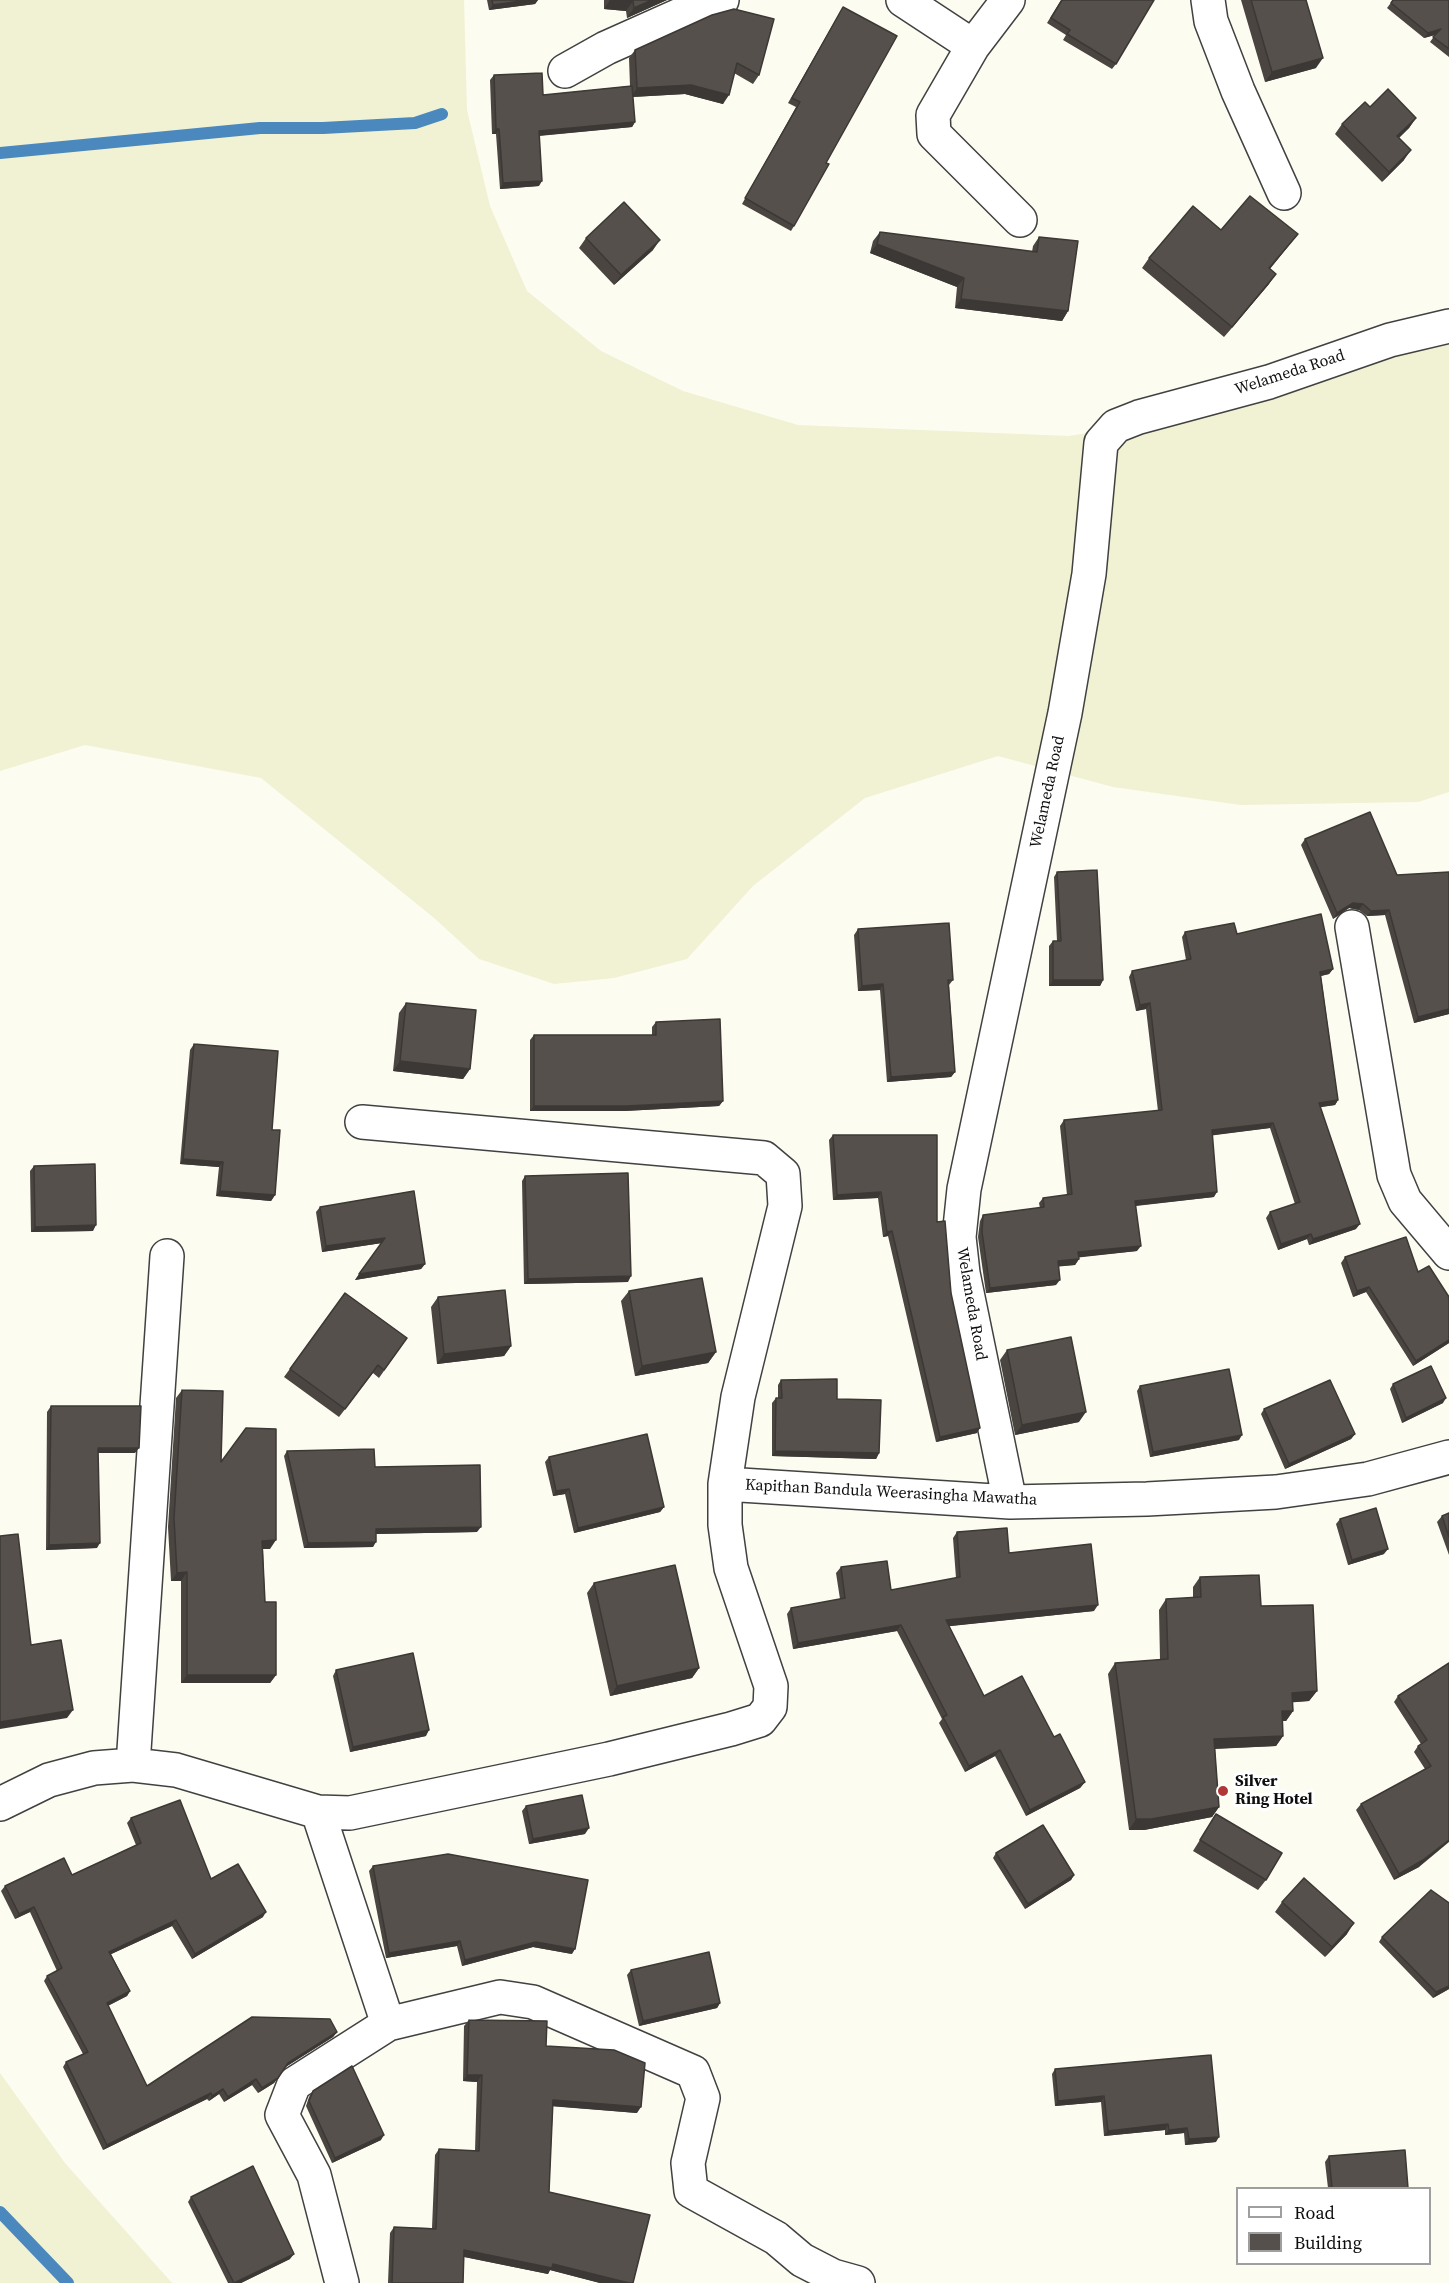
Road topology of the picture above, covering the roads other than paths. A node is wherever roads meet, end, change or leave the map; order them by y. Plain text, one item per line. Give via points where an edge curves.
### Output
1 (722, 0) edge
2 (903, 0) edge
3 (1008, 0) edge
4 (1208, 0) edge
5 (973, 46) junction
6 (565, 71) dead end
7 (1284, 193) dead end
8 (1020, 220) dead end
9 (1449, 326) edge
10 (1352, 927) dead end
11 (362, 1122) dead end
12 (1449, 1253) edge
13 (167, 1256) dead end
14 (1449, 1457) edge
15 (725, 1484) junction
16 (1010, 1502) junction
17 (133, 1765) junction
18 (1, 1800) edge
19 (318, 1812) junction
20 (388, 2024) junction
21 (342, 2283) edge
22 (858, 2283) edge

1 - 6 street via 606,48
2 - 5 street
3 - 5 street
4 - 7 street via 1211,21 1238,91
5 - 8 street via 933,115 934,134
9 - 16 street, Welameda Road via 1390,340 1269,382 1139,417 1116,426 1101,443 1089,574 1067,702 964,1189 959,1237 963,1274
10 - 12 street via 1394,1175 1405,1201
11 - 15 street via 764,1158 783,1174 785,1206 738,1397
13 - 17 street
14 - 16 street, Kapithan Bandula Weerasingha Mawatha via 1368,1479 1276,1492
15 - 16 street, Kapithan Bandula Weerasingha Mawatha
15 - 19 street via 731,1568 771,1686 770,1707 760,1720 609,1759 350,1813
17 - 18 street via 94,1767
17 - 19 street via 176,1770
19 - 20 street
20 - 21 street via 294,2084 282,2115 314,2175
20 - 22 street via 500,1997 533,2002 693,2072 703,2098 688,2163 691,2191 776,2238 802,2260 833,2276

